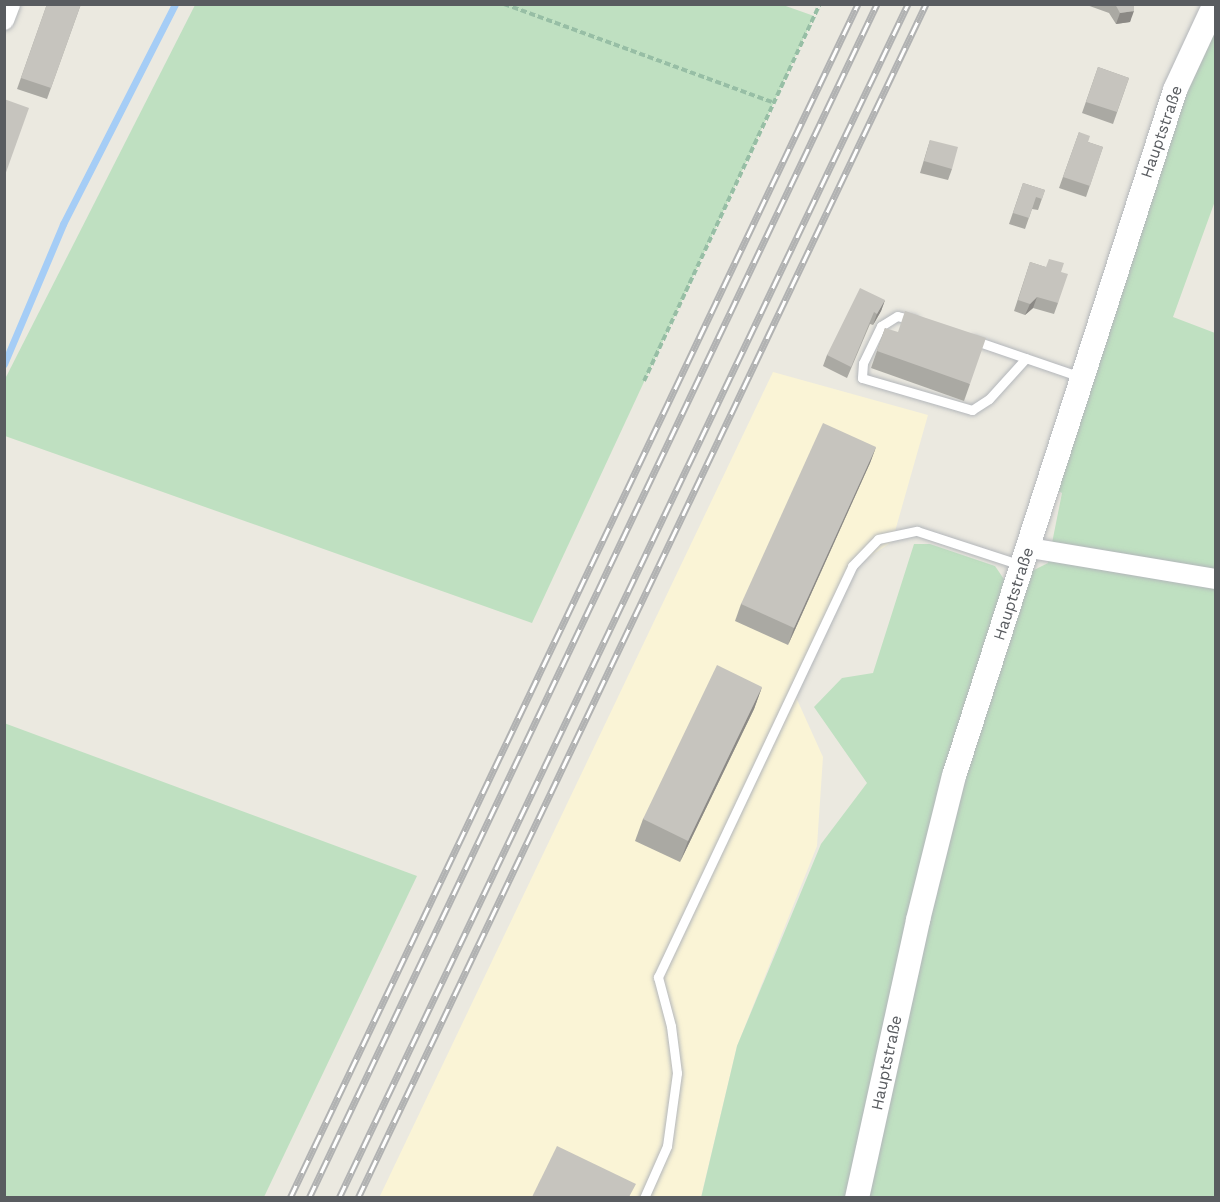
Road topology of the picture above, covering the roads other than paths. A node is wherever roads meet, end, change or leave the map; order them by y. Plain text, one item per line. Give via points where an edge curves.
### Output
1 (10, 4) edge
2 (1215, 4) edge
3 (4, 20) edge
4 (920, 322) edge
5 (963, 336) edge
6 (1026, 358) junction
7 (1081, 377) junction
8 (1027, 557) junction
9 (1215, 579) edge
10 (644, 1197) edge
11 (857, 1197) edge

1 - 3 street
2 - 7 street, Hauptstraße via 1175,90
4 - 6 lane via 897,316 881,326 863,363 862,378 972,410 989,399
5 - 6 lane
6 - 7 lane
7 - 8 street, Hauptstraße
8 - 9 street
8 - 10 lane via 917,531 878,539 852,566 657,977 671,1026 677,1073 667,1146
8 - 11 street, Hauptstraße via 954,776

